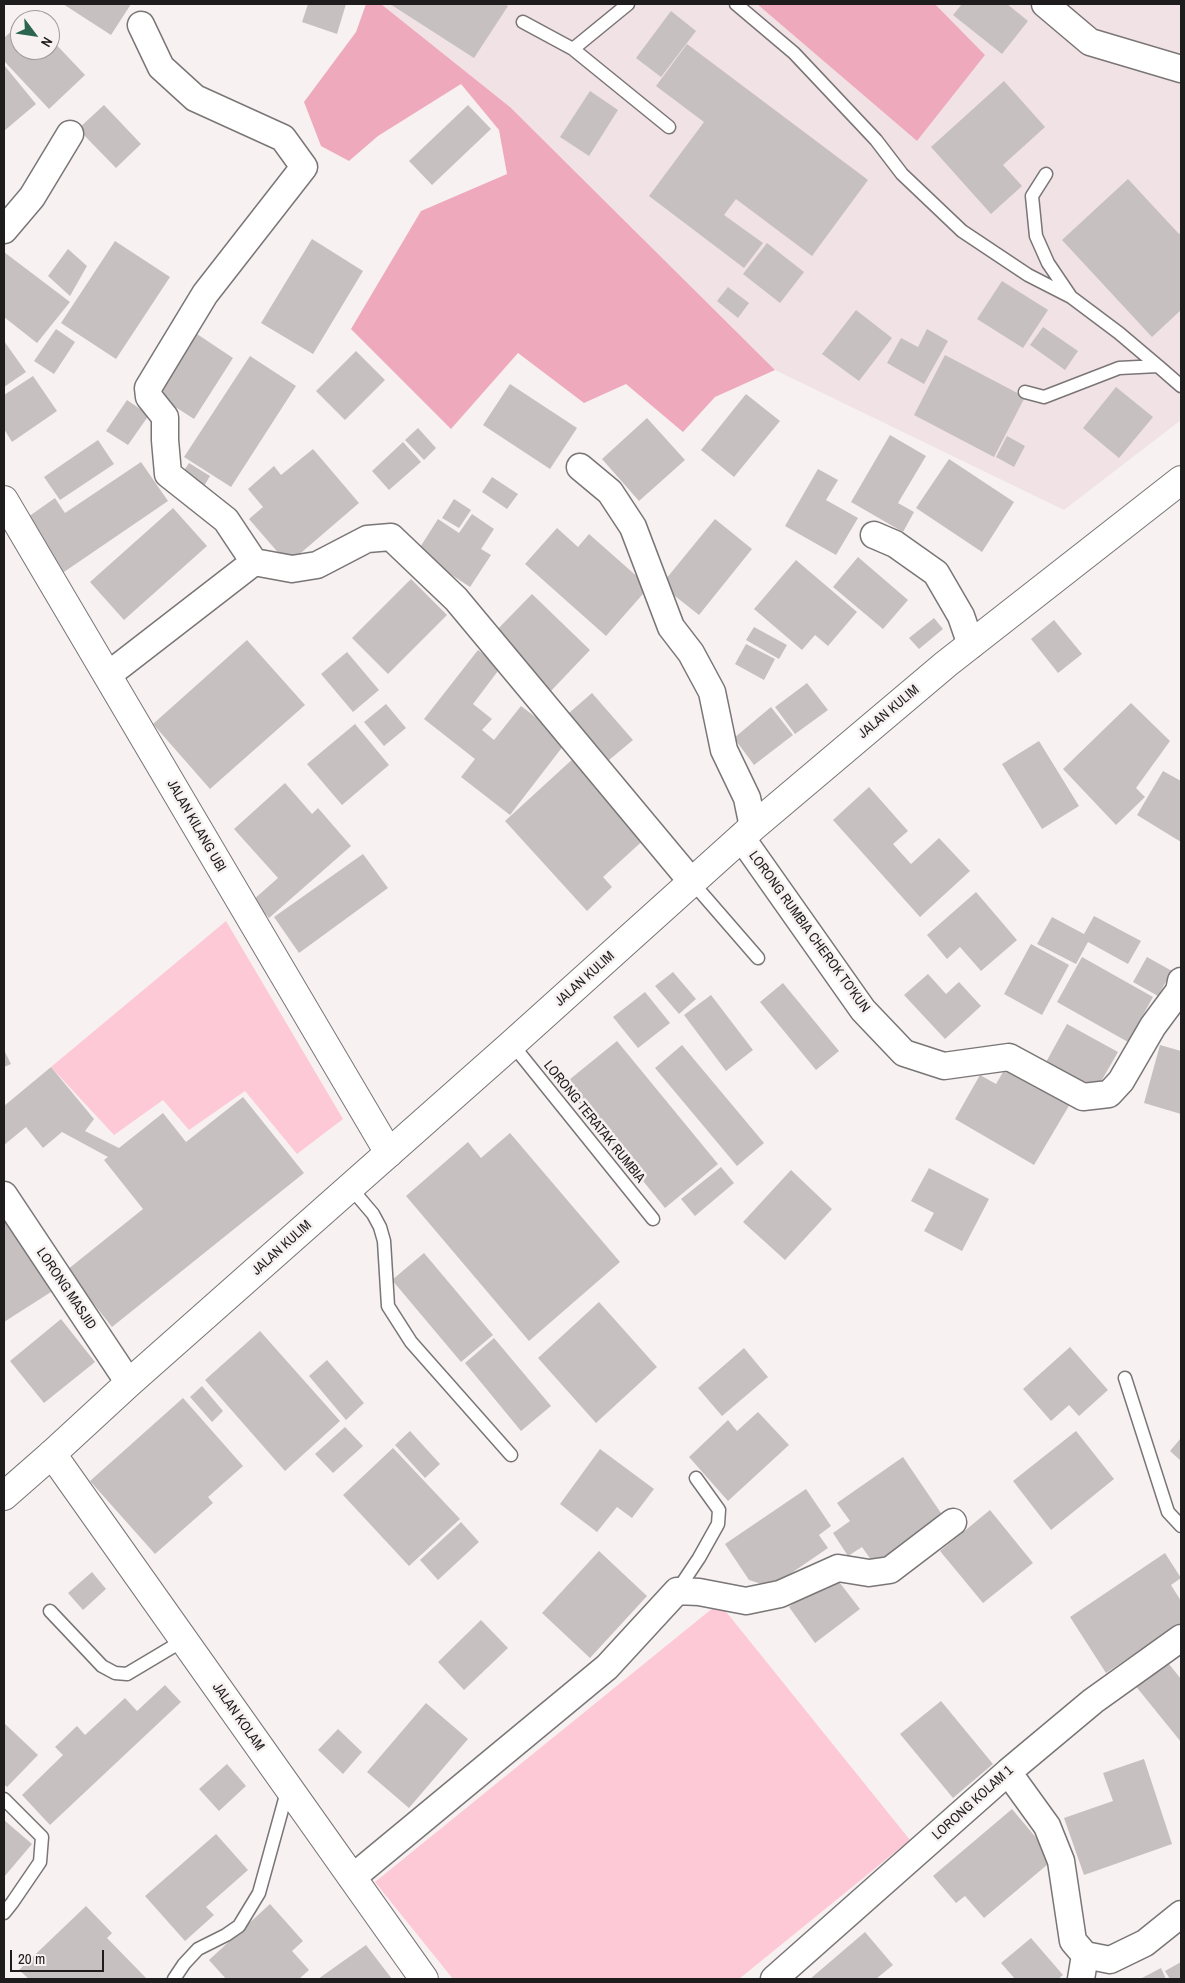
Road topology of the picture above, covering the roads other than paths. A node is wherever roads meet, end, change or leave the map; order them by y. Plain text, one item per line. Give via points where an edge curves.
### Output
1 (628, 4) edge
2 (736, 4) edge
3 (1045, 4) edge
4 (523, 22) dead end
5 (141, 25) dead end
6 (573, 49) junction
7 (1181, 69) edge
8 (669, 127) dead end
9 (70, 134) dead end
10 (1046, 174) dead end
11 (4, 230) edge
12 (1071, 297) junction
13 (1158, 366) junction
14 (1181, 386) edge
15 (1025, 392) dead end
16 (580, 467) dead end
17 (1181, 480) edge
18 (4, 500) edge
19 (874, 535) dead end
20 (254, 562) junction
21 (971, 645) junction
22 (108, 675) junction
23 (747, 832) junction
24 (692, 882) junction
25 (758, 958) dead end
26 (1181, 980) edge
27 (512, 1044) junction
28 (389, 1152) junction
29 (350, 1187) junction
30 (4, 1195) edge
31 (653, 1219) dead end
32 (1125, 1378) dead end
33 (129, 1382) junction
34 (52, 1454) junction
35 (512, 1454) dead end
36 (696, 1478) dead end
37 (4, 1496) edge
38 (953, 1522) dead end
39 (1181, 1526) edge
40 (677, 1591) junction
41 (50, 1611) dead end
42 (1181, 1638) edge
43 (184, 1640) junction
44 (1008, 1772) junction
45 (288, 1788) junction
46 (4, 1798) edge
47 (352, 1878) junction
48 (4, 1913) edge
49 (1181, 1914) edge
50 (1083, 1967) edge
51 (174, 1979) edge
52 (424, 1979) edge
53 (774, 1979) edge

1 - 6 lane
2 - 12 lane via 794,53 876,140 902,174 962,231 1028,275
3 - 7 street via 1090,42
4 - 6 lane
5 - 20 street via 161,66 195,98 284,138 304,168 205,294 148,388 149,397 165,417 168,474 226,520
6 - 8 lane
9 - 11 street via 32,197
10 - 12 lane via 1032,196 1036,236 1048,263
12 - 13 lane
13 - 14 lane
13 - 15 lane via 1119,368 1044,398
16 - 23 street via 610,492 633,527 671,626 691,653 712,692 724,750 747,798
17 - 21 main road, JALAN KULIM
18 - 22 main road, JALAN KILANG UBI
19 - 21 street via 895,544 936,573 961,616
20 - 22 street
20 - 24 street via 292,569 317,565 366,539 391,537 456,599
21 - 23 main road, JALAN KULIM
22 - 28 main road, JALAN KILANG UBI
23 - 24 main road, JALAN KULIM
23 - 26 street, LORONG RUMBIA CHEROK TO'KUN via 864,1010 904,1053 936,1064 944,1066 1009,1057 1084,1097 1109,1094 1121,1081 1152,1026 1179,991
24 - 25 lane
24 - 27 main road, JALAN KULIM
27 - 28 main road, JALAN KULIM
27 - 31 lane, LORONG TERATAK RUMBIA
28 - 29 main road, JALAN KULIM
29 - 33 main road, JALAN KULIM
29 - 35 lane via 380,1227 384,1240 388,1306 411,1342
30 - 33 street, LORONG MASJID
32 - 39 lane via 1168,1512
33 - 34 main road, JALAN KULIM
34 - 37 main road, JALAN KULIM
34 - 43 main road, JALAN KOLAM
36 - 40 lane via 719,1510 718,1524
38 - 40 street via 890,1570 869,1573 838,1568 780,1594 746,1600
40 - 47 street via 607,1667
41 - 43 lane via 102,1666 115,1673 127,1674
42 - 44 street, LORONG KOLAM 1 via 1093,1701
43 - 45 main road, JALAN KOLAM
44 - 50 street via 1047,1826 1061,1861 1073,1941
44 - 53 street, LORONG KOLAM 1
45 - 47 main road, JALAN KOLAM
45 - 51 lane via 259,1892 239,1926 198,1949
46 - 48 lane via 42,1837 40,1862
47 - 52 main road, JALAN KOLAM
49 - 50 street via 1145,1943 1110,1960

